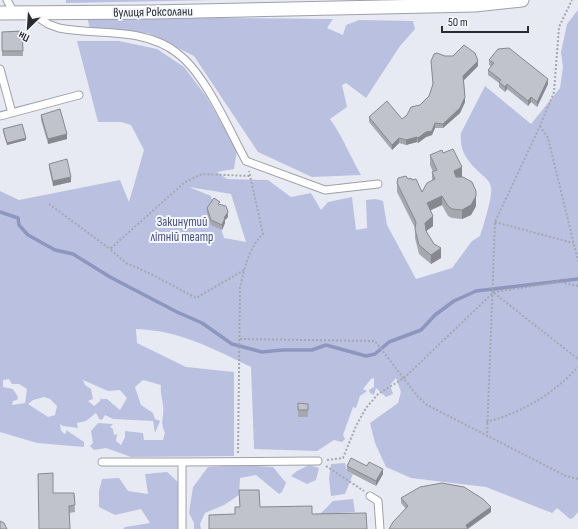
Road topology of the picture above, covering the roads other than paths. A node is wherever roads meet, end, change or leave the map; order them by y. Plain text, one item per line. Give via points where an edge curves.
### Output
1 (7, 0) edge
2 (522, 0) edge
3 (0, 13) edge
4 (14, 13) junction
5 (31, 13) junction
6 (0, 69) edge
7 (79, 95) dead end
8 (12, 113) junction
9 (0, 116) edge
10 (378, 184) dead end
11 (318, 461) road end
12 (102, 462) dead end
13 (182, 462) junction
14 (370, 496) road end
15 (182, 529) edge
16 (380, 529) edge

1 - 4 lane
2 - 5 street, вулиця Роксолани via 475,5
3 - 4 street, вулиця Роксолани
4 - 5 street, вулиця Роксолани
5 - 10 lane via 59,28 136,36 155,40 178,53 206,87 246,161 325,190
6 - 8 lane
7 - 8 lane
8 - 9 lane
11 - 13 lane
12 - 13 lane
13 - 15 lane
14 - 16 lane via 378,501

